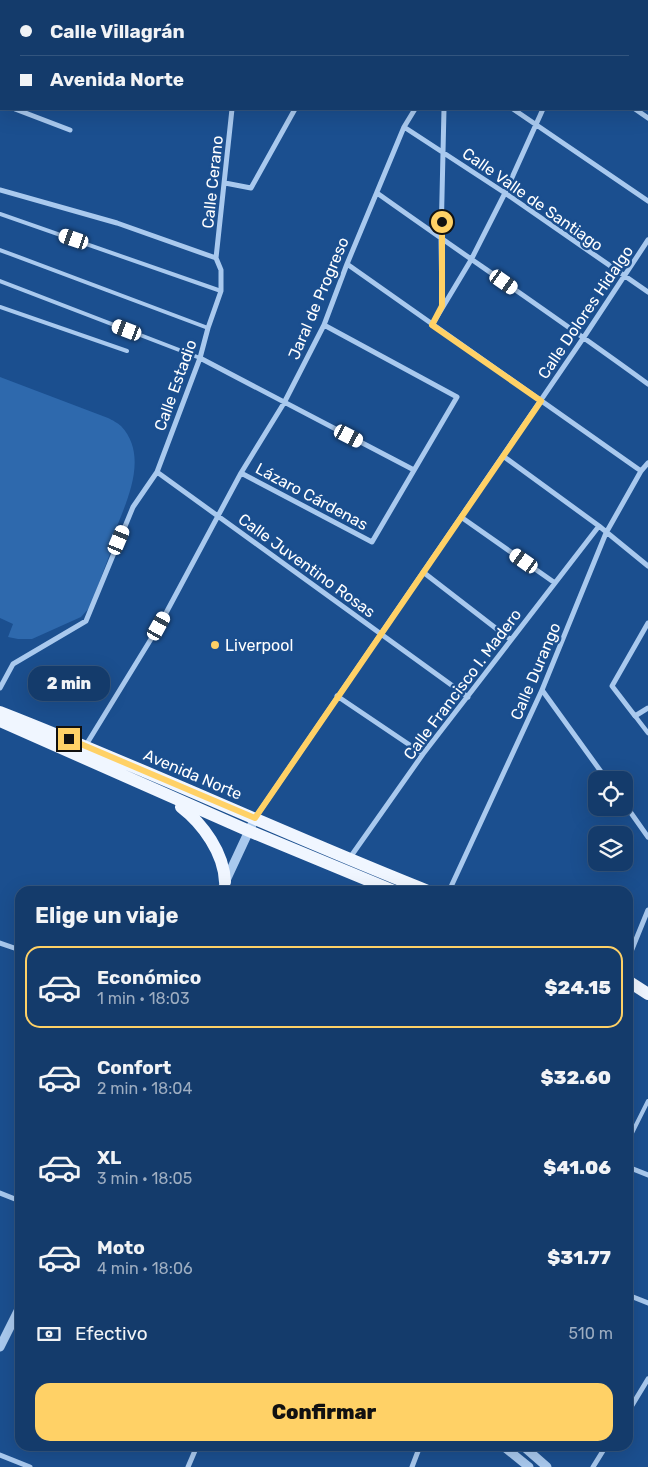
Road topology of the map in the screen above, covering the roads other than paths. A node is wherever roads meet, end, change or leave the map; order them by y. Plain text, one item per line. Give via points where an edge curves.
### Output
1 (18, 110) edge
2 (232, 110) edge
3 (294, 110) edge
4 (414, 110) edge
5 (444, 110) edge
6 (514, 110) edge
7 (543, 110) edge
8 (636, 110) edge
9 (648, 118) edge
10 (536, 125) junction
11 (404, 127) junction
12 (70, 130) dead end
13 (445, 153) junction
14 (225, 183) junction
15 (0, 190) edge
16 (377, 193) junction
17 (506, 193) junction
18 (648, 202) edge
19 (0, 214) edge
20 (442, 239) junction
21 (648, 240) edge
22 (0, 250) edge
23 (216, 258) junction
24 (471, 260) junction
25 (347, 264) junction
26 (624, 276) junction
27 (0, 281) edge
28 (222, 291) junction
29 (648, 292) edge
30 (442, 306) junction
31 (0, 307) edge
32 (324, 324) junction
33 (432, 325) junction
34 (208, 328) junction
35 (584, 337) junction
36 (127, 351) dead end
37 (200, 358) junction
38 (648, 384) edge
39 (541, 401) junction
40 (284, 403) junction
41 (502, 456) junction
42 (648, 463) edge
43 (414, 470) junction
44 (641, 471) junction
45 (157, 472) junction
46 (241, 473) junction
47 (218, 517) junction
48 (461, 517) junction
49 (599, 526) junction
50 (606, 533) junction
51 (648, 566) edge
52 (423, 572) junction
53 (555, 583) junction
54 (648, 623) edge
55 (380, 634) junction
56 (511, 640) junction
57 (0, 688) edge
58 (542, 690) junction
59 (337, 696) junction
60 (468, 696) junction
61 (648, 708) edge
62 (0, 712) edge
63 (635, 716) junction
64 (0, 721) edge
65 (14, 727) junction
66 (648, 733) edge
67 (86, 745) junction
68 (423, 754) junction
69 (600, 771) edge
70 (165, 794) junction
71 (633, 816) edge
72 (255, 818) junction
73 (249, 831) junction
74 (648, 837) edge
75 (349, 860) junction
76 (223, 886) edge
77 (382, 886) edge
78 (415, 886) edge
79 (451, 886) edge
80 (648, 910) edge
81 (0, 943) edge
82 (633, 947) edge
83 (15, 948) edge
84 (633, 984) edge
85 (633, 991) edge
86 (648, 994) edge
87 (648, 1101) edge
88 (633, 1131) edge
89 (633, 1169) edge
90 (648, 1174) edge
91 (0, 1194) edge
92 (15, 1199) edge
93 (633, 1297) edge
94 (648, 1303) edge
95 (15, 1317) edge
96 (0, 1348) edge
97 (648, 1379) edge
98 (633, 1404) edge
99 (195, 1451) edge
100 (418, 1451) edge
101 (509, 1451) edge
102 (528, 1451) edge
103 (603, 1451) edge
104 (0, 1455) edge
105 (30, 1467) edge
106 (188, 1467) edge
107 (412, 1467) edge
108 (529, 1467) edge
109 (548, 1467) edge
110 (593, 1467) edge

1 - 12 street
2 - 14 street, Calle Cerano
3 - 14 street via 251,188
4 - 11 street, Jaral de Progreso
5 - 13 street
6 - 10 street
7 - 10 street
8 - 9 street
10 - 17 street
10 - 18 street
11 - 13 street, Calle Valle de Santiago
11 - 16 street, Jaral de Progreso
13 - 17 street, Calle Valle de Santiago
13 - 20 street
14 - 23 street, Calle Cerano
15 - 23 street via 117,223
16 - 20 street
16 - 25 street, Jaral de Progreso
17 - 24 street
17 - 26 street, Calle Valle de Santiago
19 - 28 lane
20 - 24 street
20 - 30 street
21 - 26 street, Calle Dolores Hidalgo
22 - 34 lane
23 - 28 street, Calle Estadio via 222,270
24 - 30 street
24 - 35 street
25 - 32 street, Jaral de Progreso
25 - 33 street
26 - 29 street, Calle Valle de Santiago
26 - 35 street, Calle Dolores Hidalgo
27 - 37 lane
28 - 34 street, Calle Estadio
30 - 33 street
31 - 36 lane
32 - 40 street, Jaral de Progreso
32 - 43 street via 457,397
33 - 39 street
34 - 37 street, Calle Estadio
35 - 38 street
35 - 39 street, Calle Dolores Hidalgo
37 - 40 street
37 - 45 street, Calle Estadio
39 - 41 street, Calle Dolores Hidalgo
39 - 44 street
40 - 43 street
40 - 46 street, Jaral de Progreso
41 - 48 street, Calle Dolores Hidalgo
41 - 49 street
42 - 44 street, Calle Durango
43 - 46 street, Lázaro Cárdenas via 372,542
44 - 50 street, Calle Durango
45 - 47 street, Calle Juventino Rosas
45 - 57 street, Calle Estadio via 133,507 86,621 13,664
46 - 47 street, Jaral de Progreso
47 - 55 street, Calle Juventino Rosas
47 - 67 street, Jaral de Progreso via 159,626
48 - 52 street, Calle Dolores Hidalgo
48 - 53 street
49 - 50 street
49 - 53 street, Calle Francisco I. Madero
50 - 51 street
50 - 58 street, Calle Durango
52 - 55 street, Calle Dolores Hidalgo
52 - 56 street
53 - 56 street, Calle Francisco I. Madero
54 - 63 street via 612,686
55 - 59 street, Calle Dolores Hidalgo
55 - 60 street, Calle Juventino Rosas
56 - 60 street, Calle Francisco I. Madero
58 - 69 street
58 - 79 street, Calle Durango
59 - 68 street
59 - 72 street, Calle Dolores Hidalgo
60 - 68 street, Calle Francisco I. Madero
61 - 63 street
62 - 67 main road, Avenida Norte
63 - 66 street
64 - 65 main road, Avenida Norte
65 - 67 main road via 74,746
65 - 70 main road, Avenida Norte
67 - 72 main road, Avenida Norte
68 - 75 street, Calle Francisco I. Madero
70 - 73 main road, Avenida Norte
70 - 76 main road via 192,815 211,839 224,868
71 - 74 street
72 - 73 street
72 - 75 main road, Avenida Norte
73 - 76 street
73 - 77 main road, Avenida Norte
75 - 78 main road, Avenida Norte
80 - 82 street
81 - 83 street
84 - 86 main road
85 - 86 main road
87 - 88 lane
89 - 90 street
91 - 92 street
93 - 94 street
95 - 96 street
97 - 98 street
99 - 106 street
100 - 107 street
101 - 108 street
102 - 109 street
103 - 110 street
104 - 105 street

